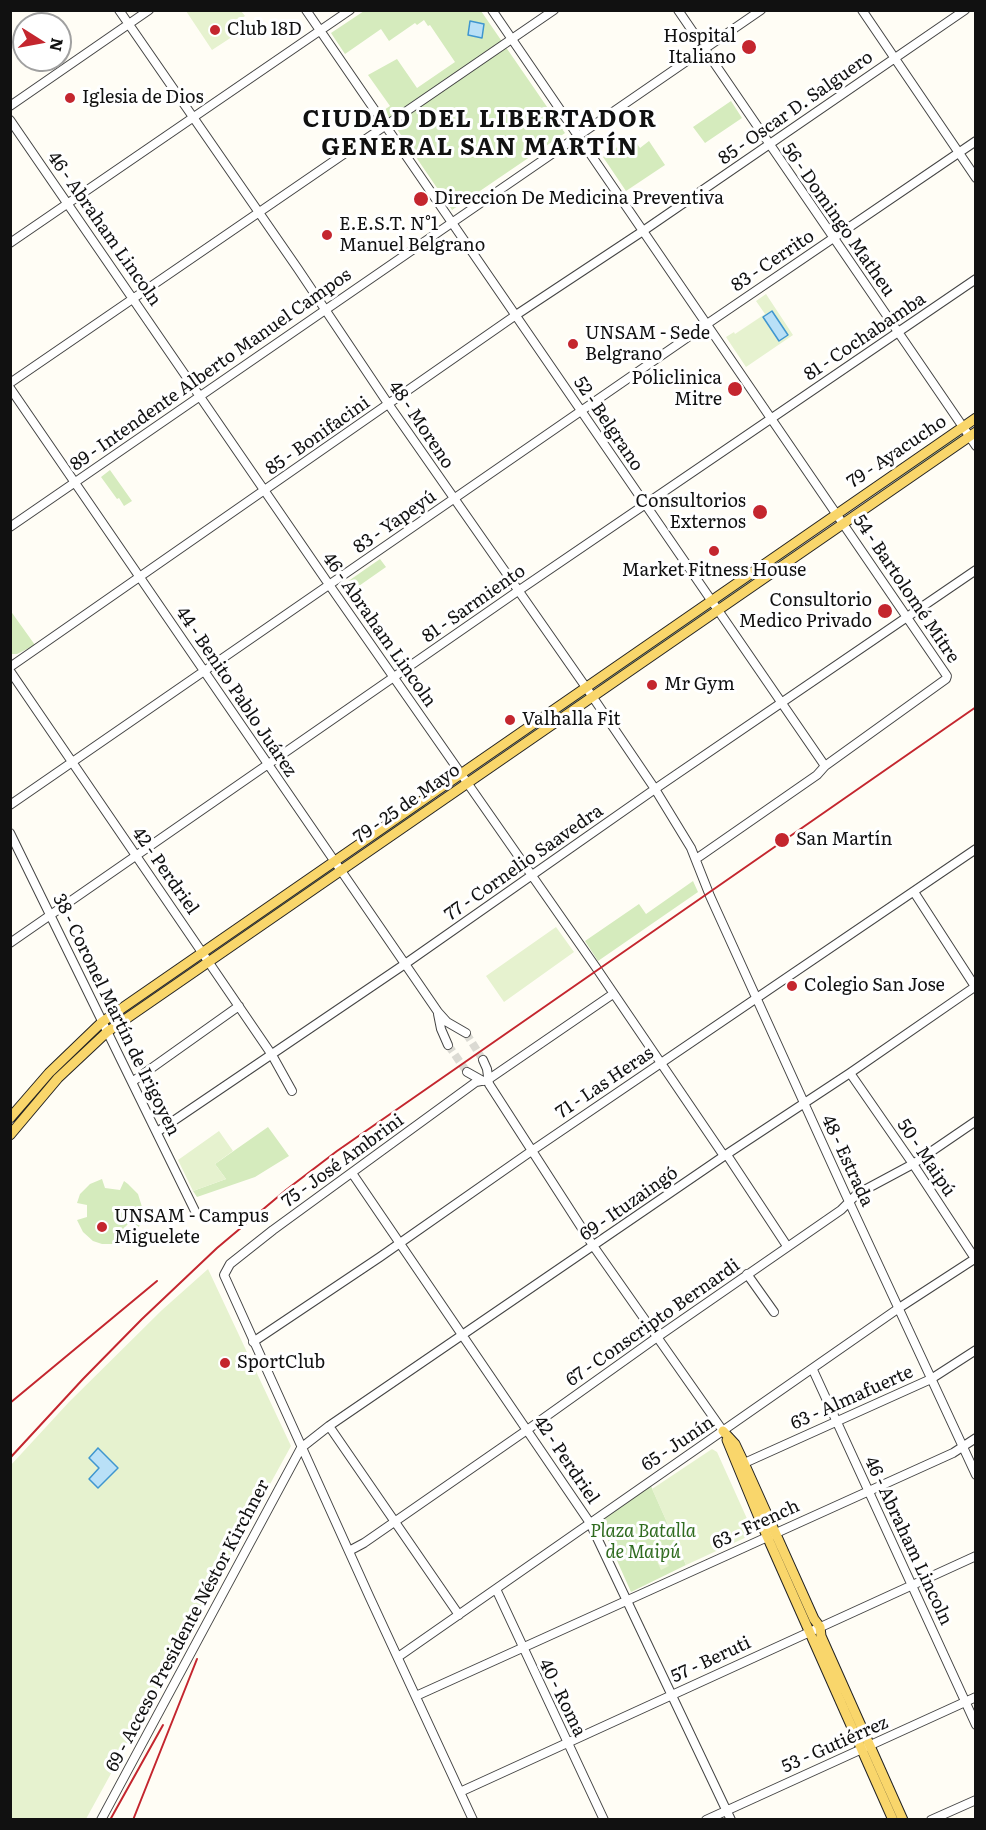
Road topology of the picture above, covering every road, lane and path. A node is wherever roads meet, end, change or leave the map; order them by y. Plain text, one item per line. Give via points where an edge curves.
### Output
1 (119, 10) edge
2 (149, 10) edge
3 (306, 10) edge
4 (350, 10) edge
5 (492, 10) edge
6 (554, 10) edge
7 (678, 10) edge
8 (761, 10) edge
9 (862, 10) edge
10 (965, 10) edge
11 (129, 24) junction
12 (320, 31) junction
13 (512, 40) junction
14 (704, 49) junction
15 (894, 58) junction
16 (10, 106) edge
17 (194, 118) junction
18 (10, 120) edge
19 (384, 126) junction
20 (578, 136) junction
21 (975, 141) edge
22 (769, 145) junction
23 (958, 153) junction
24 (975, 178) edge
25 (67, 203) junction
26 (259, 213) junction
27 (451, 222) junction
28 (643, 231) junction
29 (834, 238) junction
30 (10, 243) edge
31 (975, 279) edge
32 (134, 299) junction
33 (324, 310) junction
34 (516, 315) junction
35 (707, 324) junction
36 (898, 333) junction
37 (10, 386) edge
38 (201, 396) junction
39 (389, 405) junction
40 (581, 411) junction
41 (975, 418) edge
42 (772, 419) junction
43 (962, 427) junction
44 (972, 434) edge
45 (975, 446) edge
46 (75, 482) junction
47 (265, 491) junction
48 (454, 499) junction
49 (646, 505) junction
50 (836, 513) junction
51 (843, 523) junction
52 (10, 527) edge
53 (975, 570) edge
54 (139, 577) junction
55 (330, 586) junction
56 (518, 591) junction
57 (712, 599) junction
58 (718, 608) junction
59 (908, 617) junction
60 (10, 669) edge
61 (204, 671) junction
62 (394, 678) junction
63 (585, 686) junction
64 (592, 696) junction
65 (781, 704) junction
66 (72, 762) junction
67 (268, 765) junction
68 (825, 766) junction
69 (460, 774) junction
70 (466, 783) junction
71 (656, 789) junction
72 (10, 805) edge
73 (10, 833) edge
74 (975, 849) edge
75 (136, 856) junction
76 (696, 859) junction
77 (334, 861) junction
78 (340, 871) junction
79 (531, 876) junction
80 (914, 892) junction
81 (51, 915) junction
82 (10, 942) edge
83 (203, 952) junction
84 (209, 961) junction
85 (405, 964) junction
86 (975, 987) edge
87 (613, 994) junction
88 (756, 998) junction
89 (239, 1006) junction
90 (438, 1012) junction
91 (105, 1027) junction
92 (466, 1033) tunnel mouth
93 (448, 1045) tunnel mouth
94 (272, 1055) junction
95 (483, 1060) tunnel mouth
96 (660, 1064) junction
97 (467, 1072) tunnel mouth
98 (850, 1073) junction
99 (486, 1081) junction
100 (132, 1082) junction
101 (292, 1091) dead end
102 (804, 1103) junction
103 (10, 1118) edge
104 (975, 1121) edge
105 (157, 1132) junction
106 (10, 1135) edge
107 (533, 1150) junction
108 (725, 1155) junction
109 (913, 1164) junction
110 (352, 1173) junction
111 (849, 1202) junction
112 (195, 1211) dead end
113 (400, 1243) junction
114 (788, 1246) junction
115 (594, 1247) junction
116 (975, 1259) edge
117 (747, 1274) junction
118 (899, 1308) junction
119 (774, 1312) dead end
120 (463, 1336) junction
121 (656, 1338) junction
122 (253, 1342) junction
123 (975, 1350) edge
124 (813, 1370) junction
125 (931, 1379) junction
126 (838, 1421) junction
127 (329, 1426) junction
128 (527, 1430) junction
129 (723, 1431) junction
130 (975, 1438) edge
131 (302, 1448) junction
132 (962, 1448) junction
133 (741, 1465) junction
134 (975, 1475) edge
135 (868, 1490) junction
136 (395, 1521) junction
137 (590, 1523) junction
138 (771, 1534) junction
139 (349, 1551) junction
140 (975, 1556) edge
141 (912, 1585) junction
142 (496, 1589) junction
143 (627, 1602) junction
144 (459, 1615) junction
145 (820, 1627) junction
146 (809, 1631) junction
147 (522, 1649) junction
148 (398, 1657) junction
149 (416, 1696) junction
150 (671, 1696) junction
151 (975, 1697) edge
152 (965, 1702) junction
153 (975, 1725) edge
154 (568, 1743) junction
155 (866, 1747) junction
156 (460, 1792) junction
157 (975, 1800) edge
158 (727, 1810) junction
159 (101, 1820) edge
160 (473, 1820) edge
161 (604, 1820) edge
162 (706, 1820) edge
163 (731, 1820) edge
164 (893, 1820) edge
165 (903, 1820) edge
166 (931, 1820) edge

1 - 11 street, 48 - Moreno
2 - 11 street
3 - 12 street, 52 - Belgrano
4 - 12 street
5 - 13 street, 54 - Bartolomé Mitre
6 - 13 street
7 - 14 street, 56 - Domingo Matheu
8 - 14 street, 89 - Intendente Alberto Manuel Campos
9 - 15 street
10 - 15 street, 85 - Oscar D. Salguero
11 - 16 street
11 - 17 street, 48 - Moreno
12 - 17 street
12 - 19 street, 52 - Belgrano
13 - 19 street
13 - 20 street, 54 - Bartolomé Mitre
14 - 20 street, 89 - Intendente Alberto Manuel Campos
14 - 22 street, 56 - Domingo Matheu
15 - 22 street, 85 - Oscar D. Salguero
15 - 23 street
17 - 25 street
17 - 26 street, 48 - Moreno
18 - 25 street, 46 - Abraham Lincoln
19 - 26 street
19 - 27 street, 52 - Belgrano
20 - 27 street, 89 - Intendente Alberto Manuel Campos
20 - 28 street, 54 - Bartolomé Mitre
21 - 23 street, 83 - Cerrito
22 - 28 street, 85 - Oscar D. Salguero
22 - 29 street, 56 - Domingo Matheu
23 - 24 street
23 - 29 street, 83 - Cerrito
25 - 30 street
25 - 32 street, 46 - Abraham Lincoln
26 - 32 street
26 - 33 street, 48 - Moreno
27 - 33 street, 89 - Intendente Alberto Manuel Campos
27 - 34 street, 52 - Belgrano
28 - 34 street, 85 - Bonifacini
28 - 35 street, 54 - Bartolomé Mitre
29 - 35 street, 83 - Cerrito
29 - 36 street, 56 - Domingo Matheu
31 - 36 street, 81 - Cochabamba
32 - 37 street
32 - 38 street, 46 - Abraham Lincoln
33 - 38 street, 89 - Intendente Alberto Manuel Campos
33 - 39 street, 48 - Moreno
34 - 39 street, 85 - Bonifacini
34 - 40 street, 52 - Belgrano
35 - 40 street, 83 - Yapeyú
35 - 42 street, 54 - Bartolomé Mitre
36 - 42 street, 81 - Cochabamba
36 - 43 street, 56 - Domingo Matheu
37 - 46 street, 44 - Benito Pablo Juárez
38 - 46 street, 89 - Intendente Alberto Manuel Campos
38 - 47 street, 46 - Abraham Lincoln
39 - 47 street, 85 - Bonifacini
39 - 48 street, 48 - Moreno
40 - 48 street, 83 - Yapeyú
40 - 49 street, 52 - Belgrano
41 - 43 main road, 79 - Ayacucho
42 - 49 street, 81 - Sarmiento
42 - 50 street, 54 - Bartolomé Mitre
43 - 44 street, 56 - Domingo Matheu
43 - 50 main road, 79 - Ayacucho
44 - 45 street, 56 - Domingo Matheu
44 - 51 main road, 79 - Ayacucho
46 - 52 street, 89 - Intendente Alberto Manuel Campos
46 - 54 street, 44 - Benito Pablo Juárez
47 - 54 street, 85 - Bonifacini
47 - 55 street, 46 - Abraham Lincoln
48 - 55 street, 83 - Yapeyú
48 - 56 street, 48 - Moreno
49 - 56 street, 81 - Sarmiento
49 - 57 street, 52 - Belgrano
50 - 51 street, 54 - Bartolomé Mitre
50 - 57 main road, 79 - 25 de Mayo
51 - 58 main road, 79 - 25 de Mayo
51 - 59 street, 54 - Bartolomé Mitre
53 - 59 street, 77 - Cornelio Saavedra
54 - 60 street, 85 - Bonifacini
54 - 61 street, 44 - Benito Pablo Juárez
55 - 61 street, 83 - Yapeyú
55 - 62 street, 46 - Abraham Lincoln
56 - 62 street, 81 - Sarmiento
56 - 63 street, 48 - Moreno
57 - 58 street, 52 - Belgrano
57 - 63 main road, 79 - 25 de Mayo
58 - 64 main road, 79 - 25 de Mayo
58 - 65 street, 52 - Belgrano
59 - 65 street, 77 - Cornelio Saavedra
59 - 68 street, 54 - Bartolomé Mitre via 946,672 946,679
60 - 66 street, 42 - Perdriel
61 - 66 street, 83 - Yapeyú
61 - 67 street, 44 - Benito Pablo Juárez
62 - 67 street, 81 - Sarmiento
62 - 69 street, 46 - Abraham Lincoln
63 - 64 street, 48 - Moreno
63 - 69 main road, 79 - 25 de Mayo
64 - 70 main road, 79 - 25 de Mayo
64 - 71 street, 48 - Moreno
65 - 68 street, 52 - Belgrano
65 - 71 street, 77 - Cornelio Saavedra
66 - 72 street, 83 - Yapeyú
66 - 75 street, 42 - Perdriel
67 - 75 street, 81 - Sarmiento
67 - 77 street, 44 - Benito Pablo Juárez
68 - 76 street
69 - 70 street, 46 - Abraham Lincoln
69 - 77 main road, 79 - 25 de Mayo
70 - 78 main road, 79 - 25 de Mayo
70 - 79 street, 46 - Abraham Lincoln
71 - 76 street, 48 - Moreno
71 - 79 street, 77 - Cornelio Saavedra
73 - 81 street, 38 - Coronel Martín de Irigoyen
74 - 80 street, 71 - Las Heras
75 - 81 street, 81 - Sarmiento
75 - 83 street, 42 - Perdriel
76 - 88 street, 48 - Estrada
77 - 78 street, 44 - Benito Pablo Juárez
77 - 83 main road, 79 - 25 de Mayo
78 - 84 main road, 79 - 25 de Mayo
78 - 85 street, 44 - Benito Pablo Juárez
79 - 85 street, 77 - Cornelio Saavedra
79 - 87 street, 46 - Abraham Lincoln
80 - 86 street
80 - 88 street, 71 - Las Heras
81 - 82 street, 81 - Sarmiento
81 - 91 street, 38 - Coronel Martín de Irigoyen
83 - 84 street, 42 - Perdriel
83 - 91 main road, 79 - 25 de Mayo
84 - 89 street, 42 - Perdriel
84 - 91 main road, 79 - 25 de Mayo
85 - 90 street, 44 - Benito Pablo Juárez
85 - 94 street, 77 - Cornelio Saavedra
86 - 98 street, 69 - Ituzaingó
87 - 96 street, 46 - Abraham Lincoln
87 - 99 street, 75 - José Ambrini
88 - 96 street, 71 - Las Heras
88 - 102 street, 48 - Estrada
89 - 94 street, 42 - Perdriel
89 - 100 street
90 - 92 street, 44 - Benito Pablo Juárez
90 - 93 street, 44 - Benito Pablo Juárez
91 - 100 street, 38 - Coronel Martín de Irigoyen
91 - 103 main road, 79 - 25 de Mayo via 49,1072
91 - 106 main road, 79 - 25 de Mayo
94 - 101 street, 42 - Perdriel
94 - 105 street, 77 - Cornelio Saavedra
95 - 99 street
96 - 107 street, 71 - Las Heras
96 - 108 street, 46 - Abraham Lincoln
97 - 99 street
98 - 102 street, 69 - Ituzaingó
98 - 109 street, 50 - Maipú
99 - 107 street
99 - 110 street, 75 - José Ambrini via 476,1082
100 - 105 street, 38 - Coronel Martín de Irigoyen
102 - 108 street, 69 - Ituzaingó
102 - 111 street, 48 - Estrada
104 - 109 street, 67 - Conscripto Bernardi
105 - 112 street, 38 - Coronel Martín de Irigoyen
107 - 113 street, 71 - Las Heras
107 - 115 street
108 - 114 street, 46 - Abraham Lincoln
108 - 115 street, 69 - Ituzaingó
109 - 111 street, 67 - Conscripto Bernardi
109 - 116 street, 50 - Maipú
110 - 113 street, 42 - Perdriel
110 - 122 street, 75 - José Ambrini via 273,1230 226,1270 225,1279
111 - 114 street, 67 - Conscripto Bernardi
111 - 118 street, 48 - Estrada
113 - 120 street, 42 - Perdriel
113 - 122 street, 71 - Las Heras
114 - 117 street, 67 - Conscripto Bernardi
115 - 120 street, 69 - Ituzaingó
115 - 121 street
116 - 118 street, 65 - Junín
117 - 119 street
117 - 121 street, 67 - Conscripto Bernardi
118 - 124 street, 65 - Junín
118 - 125 street, 48 - Estrada
120 - 127 street, 69 - Ituzaingó
120 - 128 street, 42 - Perdriel
121 - 128 street, 67 - Conscripto Bernardi
121 - 129 street
122 - 131 street
123 - 125 street, 63 - Almafuerte
124 - 126 street, 46 - Abraham Lincoln
124 - 129 street, 65 - Junín
125 - 126 street, 63 - Almafuerte
125 - 132 street, 48 - Estrada
126 - 133 street, 63 - Almafuerte
126 - 135 street, 46 - Abraham Lincoln
127 - 131 street, 69 - Ituzaingó
127 - 136 street
128 - 136 street, 67 - Conscripto Bernardi
128 - 137 street, 42 - Perdriel
129 - 133 main road via 735,1444
129 - 137 street, 65 - Junín
130 - 132 street, 63 - French
131 - 139 street
131 - 159 street, 69 - Acceso Presidente Néstor Kirchner
132 - 134 street, 48 - Estrada
132 - 135 street, 63 - French
133 - 138 main road
135 - 138 street, 63 - French
135 - 141 street, 46 - Abraham Lincoln
136 - 139 street, 67 - Conscripto Bernardi
136 - 144 street
137 - 142 street, 65 - Junín
137 - 143 street, 42 - Perdriel
138 - 143 street, 63 - French
138 - 145 main road
138 - 146 main road
139 - 148 street
140 - 141 street, 57 - Beruti
141 - 145 street, 57 - Beruti
141 - 152 street, 46 - Abraham Lincoln
142 - 144 street, 65 - Junín
142 - 147 street, 40 - Roma
143 - 147 street, 63 - French
143 - 150 street, 42 - Perdriel
144 - 148 street, 65 - Junín
145 - 146 street, 57 - Beruti
145 - 155 main road
146 - 150 street, 57 - Beruti
146 - 155 main road
147 - 149 street, 63 - French
147 - 154 street, 40 - Roma
148 - 149 street
149 - 156 street
150 - 154 street, 57 - Beruti
150 - 158 street, 42 - Perdriel
151 - 152 street, 53 - Gutiérrez
152 - 153 street, 46 - Abraham Lincoln
152 - 155 street, 53 - Gutiérrez
154 - 156 street, 57 - Beruti
154 - 161 street, 40 - Roma
155 - 158 street, 53 - Gutiérrez
155 - 164 main road
155 - 165 main road
156 - 160 street
157 - 166 street
158 - 162 street, 53 - Gutiérrez
158 - 163 street, 42 - Perdriel

